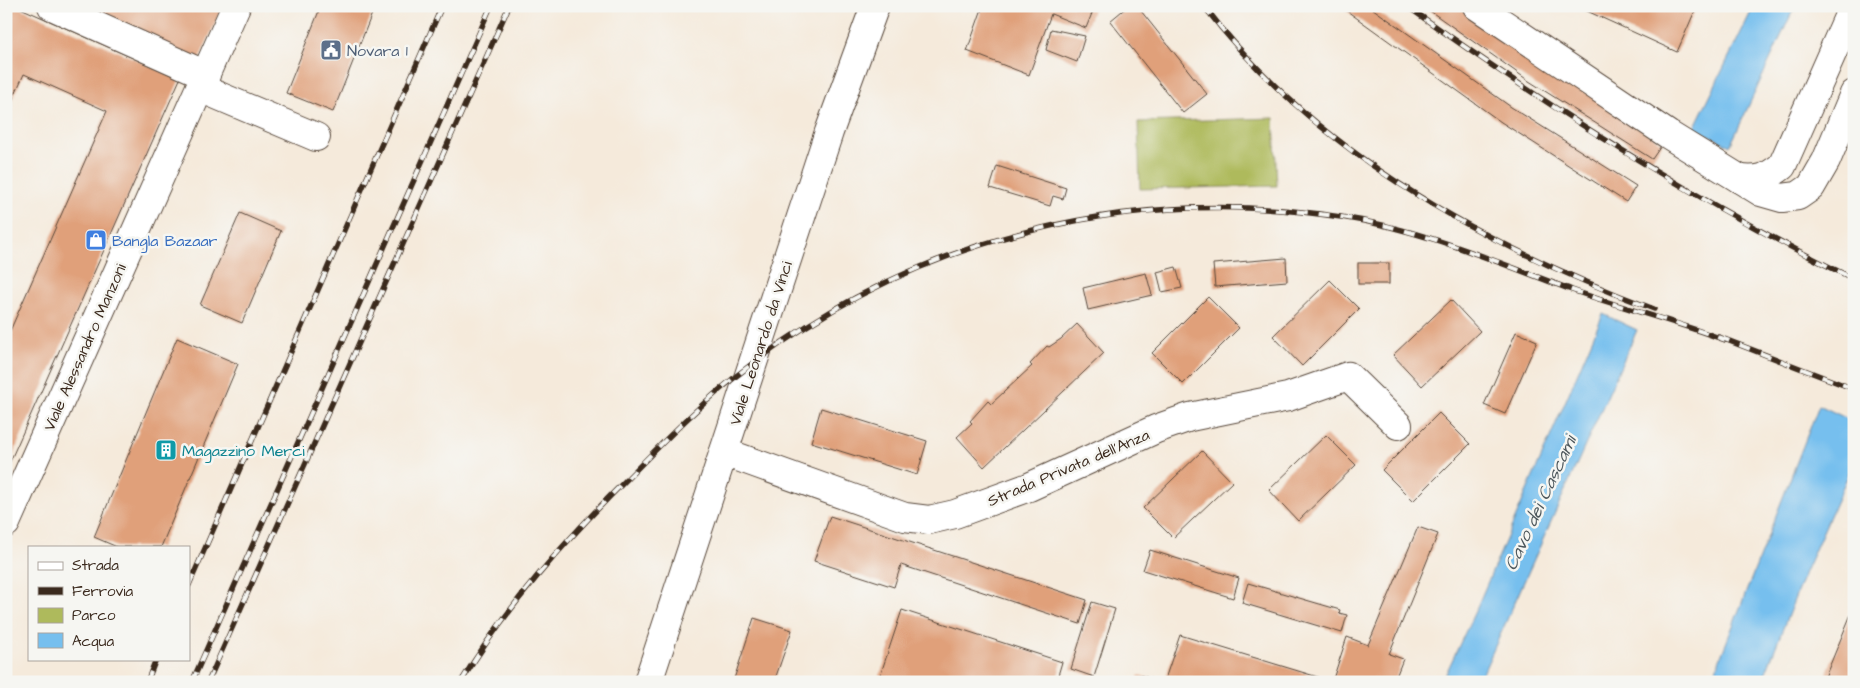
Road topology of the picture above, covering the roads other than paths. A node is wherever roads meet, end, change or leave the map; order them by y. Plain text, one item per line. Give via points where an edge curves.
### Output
1 (52, 6) edge
2 (236, 6) edge
3 (875, 6) edge
4 (1477, 6) edge
5 (1853, 6) edge
6 (1844, 52) edge
7 (203, 81) junction
8 (1854, 94) edge
9 (316, 137) dead end
10 (1793, 144) junction
11 (1826, 161) junction
12 (1740, 179) junction
13 (1398, 425) dead end
14 (724, 452) junction
15 (12, 491) edge
16 (6, 523) edge
17 (648, 682) edge

1 - 7 street
2 - 7 street, Viale Alessandro Manzoni
3 - 14 street, Viale Leonardo da Vinci via 829,132
4 - 12 street
5 - 6 street
6 - 10 street
7 - 9 street
7 - 15 street, Viale Alessandro Manzoni
8 - 11 street
10 - 11 street via 1811,160
10 - 12 street via 1782,166 1770,175 1758,181
11 - 12 street via 1811,187 1798,196 1782,198 1761,192
13 - 14 street, Strada Privata dell'Anza via 1348,376 1288,397 1190,417 1156,429 1029,487 929,520 905,517
14 - 17 street, Viale Leonardo da Vinci
15 - 16 street, Viale Alessandro Manzoni

